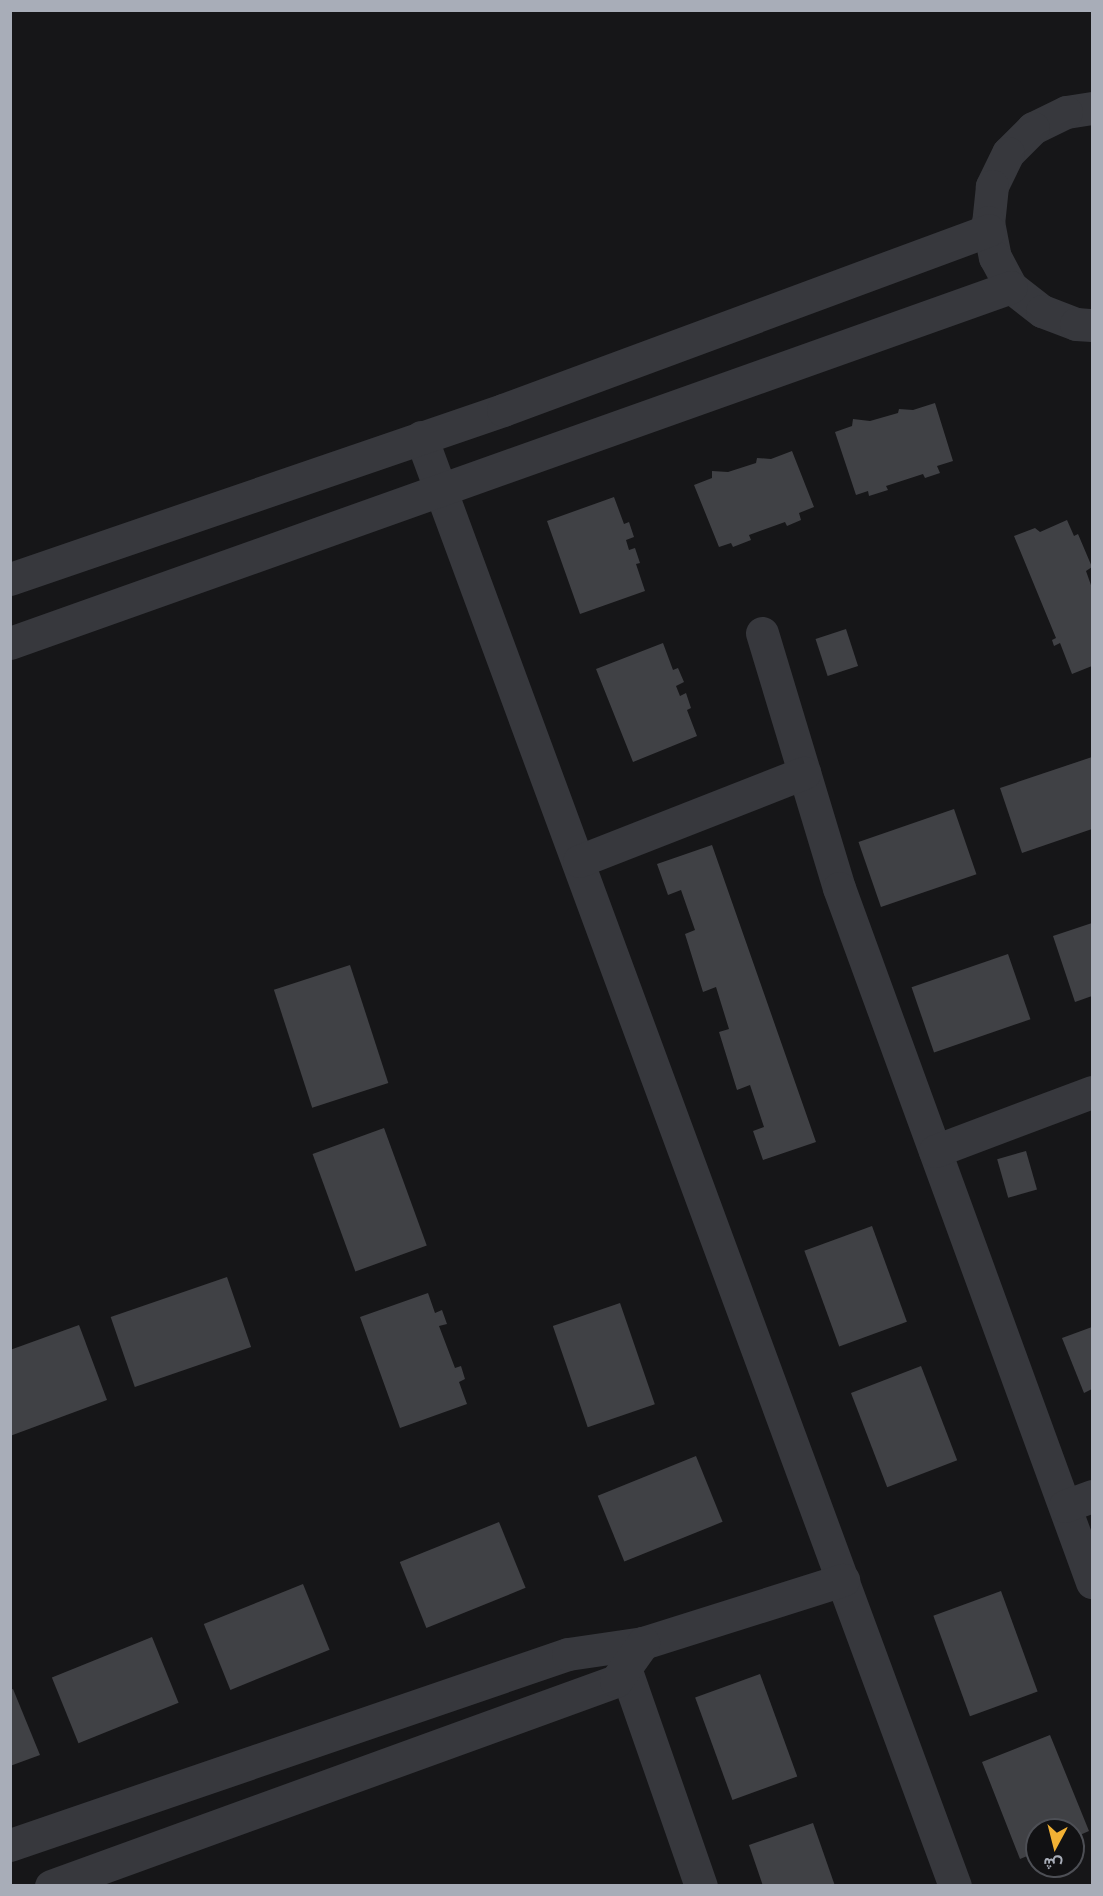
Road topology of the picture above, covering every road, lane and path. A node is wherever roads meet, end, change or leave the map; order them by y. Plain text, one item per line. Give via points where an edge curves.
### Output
1 (1092, 108) edge
2 (989, 230) junction
3 (1011, 287) junction
4 (1092, 325) edge
5 (421, 437) junction
6 (443, 492) junction
7 (10, 579) edge
8 (762, 633) dead end
9 (10, 643) edge
10 (804, 773) junction
11 (579, 861) junction
12 (1092, 1092) edge
13 (935, 1151) junction
14 (1079, 1501) edge
15 (843, 1580) junction
16 (1092, 1582) edge
17 (634, 1656) junction
18 (10, 1845) edge
19 (51, 1886) edge
20 (701, 1886) edge
21 (955, 1886) edge

1 - 2 street via 1066,112 1033,128 1008,153 992,186
2 - 3 street via 995,257
2 - 5 street
3 - 4 street via 1042,311 1076,324
3 - 6 street
5 - 6 street
5 - 7 street
6 - 9 street via 368,514
6 - 11 street
8 - 10 street
10 - 11 street
10 - 13 street via 839,888
11 - 15 street
12 - 13 street
13 - 14 street
14 - 16 street
15 - 17 street
15 - 21 street
17 - 18 street via 568,1654
17 - 19 street via 616,1681
17 - 20 street

